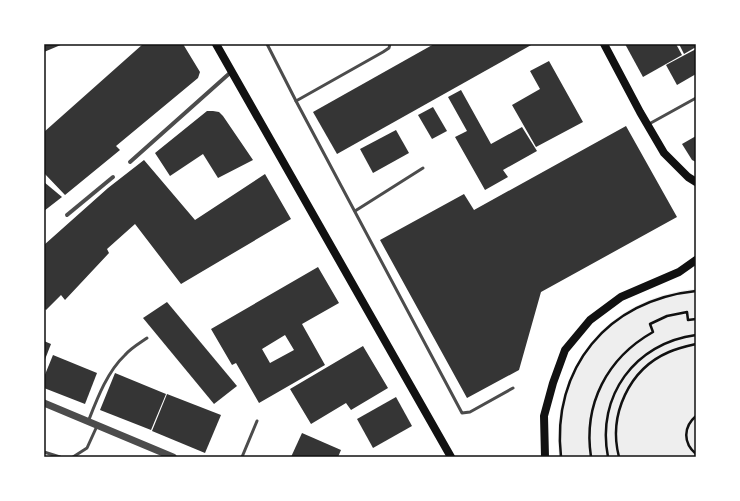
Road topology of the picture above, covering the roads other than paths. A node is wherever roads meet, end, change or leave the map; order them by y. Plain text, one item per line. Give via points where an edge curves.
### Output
1 (216, 44) edge
2 (267, 44) edge
3 (390, 44) edge
4 (604, 44) edge
5 (231, 72) junction
6 (696, 98) edge
7 (296, 101) junction
8 (648, 125) junction
9 (130, 162) dead end
10 (423, 168) dead end
11 (113, 177) dead end
12 (696, 182) edge
13 (355, 211) junction
14 (67, 215) dead end
15 (696, 260) edge
16 (147, 338) dead end
17 (513, 388) dead end
18 (44, 403) edge
19 (257, 421) dead end
20 (88, 422) junction
21 (97, 426) junction
22 (44, 452) edge
23 (60, 457) edge
24 (73, 457) edge
25 (173, 457) edge
26 (242, 457) edge
27 (451, 457) edge
28 (545, 457) edge

1 - 5 main road
2 - 7 lane
3 - 7 lane via 384,52
4 - 8 main road
5 - 9 street
5 - 27 main road
6 - 8 lane
7 - 13 lane
8 - 12 main road via 664,153
10 - 13 lane
11 - 14 street
13 - 17 lane via 462,413 470,412
15 - 28 main road via 679,272 621,297 590,320 565,350 552,383 544,416
16 - 20 lane via 125,354 114,367
18 - 20 street
19 - 26 lane
20 - 21 street
21 - 24 lane via 87,448
21 - 25 street
22 - 23 lane

